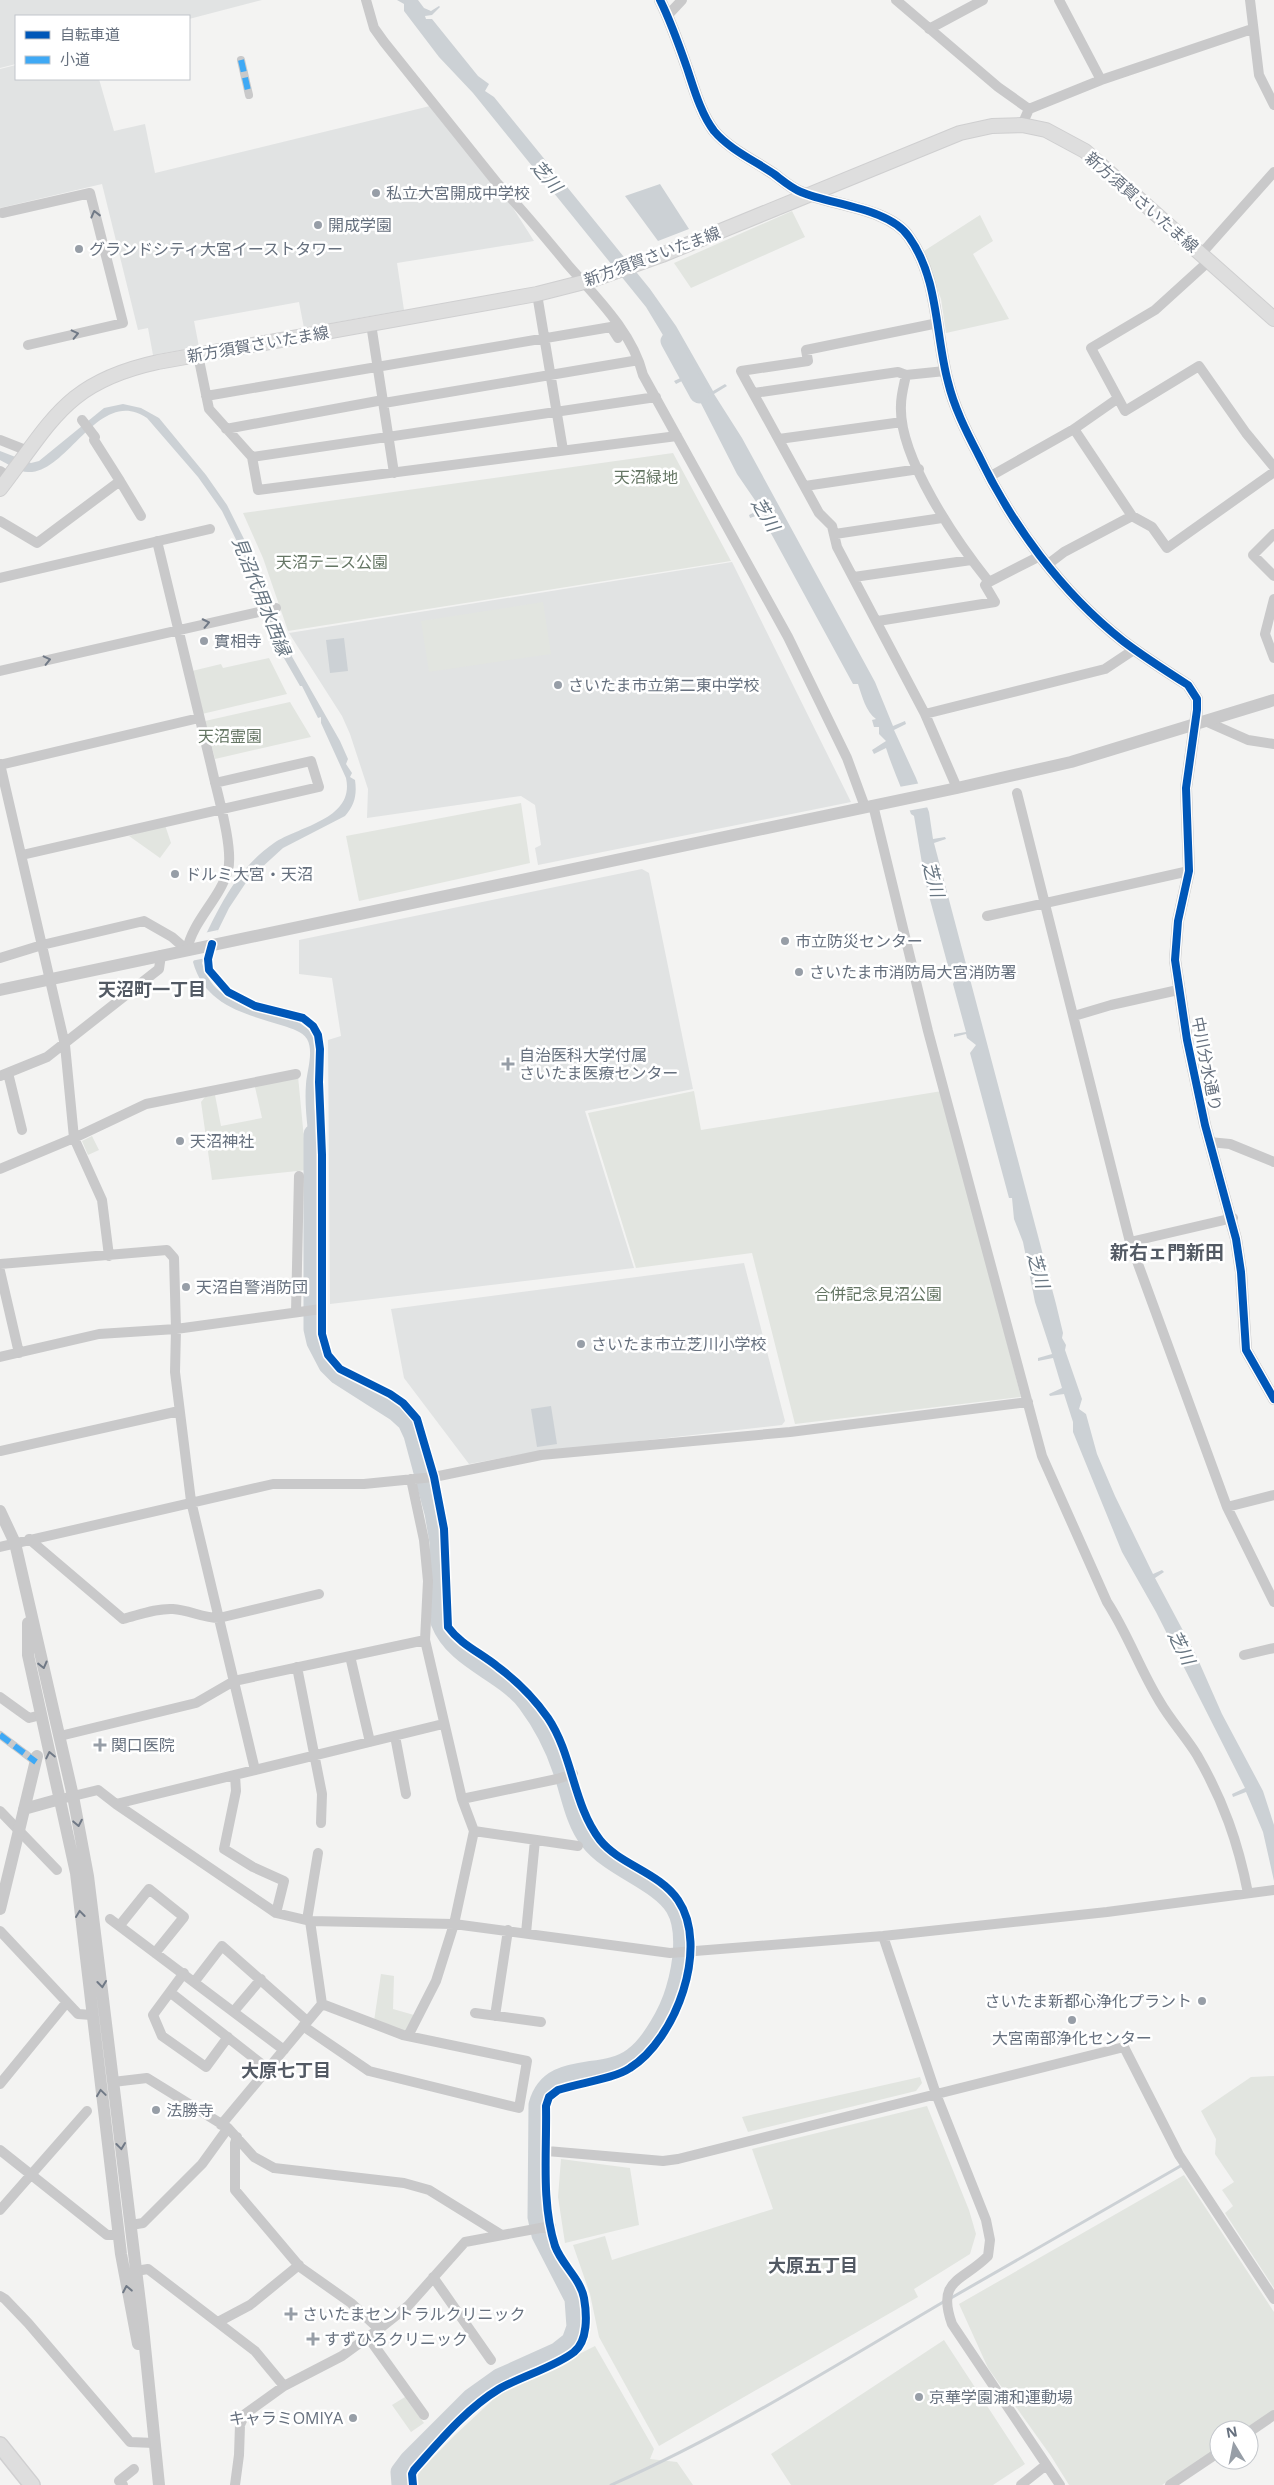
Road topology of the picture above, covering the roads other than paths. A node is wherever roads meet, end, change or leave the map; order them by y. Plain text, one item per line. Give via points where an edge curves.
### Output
1 (366, 0) edge
2 (660, 0) edge
3 (682, 0) edge
4 (896, 0) edge
5 (984, 0) edge
6 (1059, 0) edge
7 (1250, 0) edge
8 (667, 16) junction
9 (929, 29) junction
10 (1252, 29) junction
11 (241, 60) dead end
12 (1101, 80) junction
13 (249, 95) dead end
14 (1274, 105) edge
15 (1029, 109) junction
16 (1022, 125) junction
17 (1274, 172) edge
18 (812, 194) junction
19 (2, 213) dead end
20 (1205, 258) junction
21 (588, 282) junction
22 (537, 294) junction
23 (1274, 319) edge
24 (938, 323) junction
25 (371, 324) junction
26 (545, 337) junction
27 (28, 345) dead end
28 (198, 355) junction
29 (633, 361) junction
30 (378, 365) junction
31 (945, 370) junction
32 (551, 375) junction
33 (643, 375) junction
34 (906, 375) junction
35 (754, 393) junction
36 (206, 396) junction
37 (656, 398) junction
38 (1117, 399) junction
39 (384, 401) junction
40 (557, 411) junction
41 (83, 421) dead end
42 (902, 422) junction
43 (226, 429) junction
44 (1074, 429) junction
45 (388, 436) junction
46 (677, 436) junction
47 (779, 439) junction
48 (0, 440) edge
49 (563, 450) junction
50 (26, 454) junction
51 (252, 457) junction
52 (1273, 467) edge
53 (919, 469) junction
54 (394, 472) junction
55 (7, 473) edge
56 (989, 477) junction
57 (120, 481) junction
58 (805, 486) junction
59 (0, 489) edge
60 (141, 516) dead end
61 (1132, 516) junction
62 (942, 518) junction
63 (0, 521) edge
64 (210, 529) dead end
65 (835, 534) junction
66 (1274, 534) edge
67 (157, 541) junction
68 (971, 560) junction
69 (1044, 560) junction
70 (1274, 576) edge
71 (854, 577) junction
72 (0, 578) edge
73 (988, 582) junction
74 (1274, 599) edge
75 (276, 608) dead end
76 (878, 621) junction
77 (179, 629) junction
78 (1134, 649) junction
79 (1274, 658) edge
80 (0, 671) edge
81 (1274, 700) edge
82 (925, 714) junction
83 (199, 718) junction
84 (1200, 722) junction
85 (1274, 744) edge
86 (0, 765) edge
87 (215, 783) junction
88 (952, 789) junction
89 (1017, 793) dead end
90 (873, 806) junction
91 (220, 808) junction
92 (22, 855) junction
93 (1189, 871) junction
94 (1044, 904) junction
95 (988, 916) dead end
96 (213, 944) junction
97 (42, 945) junction
98 (189, 949) junction
99 (162, 955) junction
100 (0, 958) edge
101 (52, 979) junction
102 (0, 990) edge
103 (1178, 990) junction
104 (1074, 1016) junction
105 (65, 1045) junction
106 (4, 1074) edge
107 (296, 1074) dead end
108 (22, 1130) dead end
109 (74, 1138) junction
110 (1210, 1142) junction
111 (1274, 1162) edge
112 (0, 1169) edge
113 (299, 1176) dead end
114 (1232, 1218) junction
115 (1130, 1242) junction
116 (109, 1256) junction
117 (0, 1264) edge
118 (0, 1271) edge
119 (321, 1310) junction
120 (297, 1312) junction
121 (176, 1329) junction
122 (19, 1353) junction
123 (0, 1357) edge
124 (1274, 1399) edge
125 (1028, 1402) junction
126 (179, 1411) junction
127 (0, 1451) edge
128 (434, 1477) junction
129 (412, 1480) junction
130 (1274, 1495) edge
131 (191, 1501) junction
132 (1227, 1507) junction
133 (0, 1511) edge
134 (29, 1539) junction
135 (14, 1543) junction
136 (0, 1547) edge
137 (319, 1594) dead end
138 (28, 1600) junction
139 (1274, 1602) edge
140 (219, 1618) junction
141 (425, 1640) junction
142 (1274, 1648) edge
143 (1244, 1655) dead end
144 (350, 1656) junction
145 (297, 1667) junction
146 (234, 1680) junction
147 (0, 1697) edge
148 (41, 1715) junction
149 (442, 1724) junction
150 (0, 1735) edge
151 (60, 1736) junction
152 (395, 1736) junction
153 (370, 1742) junction
154 (314, 1756) junction
155 (37, 1759) joint
156 (255, 1770) junction
157 (572, 1774) junction
158 (235, 1775) junction
159 (406, 1794) dead end
160 (73, 1796) junction
161 (60, 1799) junction
162 (462, 1799) junction
163 (116, 1804) junction
164 (24, 1809) junction
165 (0, 1810) edge
166 (321, 1823) dead end
167 (19, 1830) junction
168 (474, 1831) junction
169 (535, 1840) junction
170 (578, 1846) dead end
171 (318, 1853) dead end
172 (57, 1870) dead end
173 (1274, 1890) edge
174 (1250, 1893) junction
175 (0, 1909) edge
176 (276, 1913) junction
177 (110, 1919) dead end
178 (308, 1921) junction
179 (454, 1924) junction
180 (120, 1925) junction
181 (508, 1930) junction
182 (0, 1931) edge
183 (526, 1933) junction
184 (883, 1936) junction
185 (692, 1952) junction
186 (156, 1953) junction
187 (184, 1973) junction
188 (261, 1979) junction
189 (195, 1982) junction
190 (170, 1994) junction
191 (67, 2002) junction
192 (322, 2004) junction
193 (234, 2011) junction
194 (474, 2013) dead end
195 (92, 2015) junction
196 (495, 2016) junction
197 (541, 2022) dead end
198 (305, 2023) junction
199 (408, 2036) junction
200 (228, 2037) junction
201 (284, 2050) junction
202 (268, 2069) junction
203 (113, 2082) junction
204 (0, 2084) edge
205 (936, 2094) junction
206 (87, 2111) dead end
207 (225, 2126) junction
208 (237, 2137) junction
209 (0, 2150) edge
210 (547, 2151) junction
211 (30, 2174) junction
212 (0, 2210) edge
213 (131, 2225) junction
214 (551, 2226) junction
215 (500, 2234) junction
216 (119, 2235) junction
217 (299, 2265) junction
218 (136, 2271) junction
219 (433, 2277) junction
220 (0, 2296) edge
221 (1274, 2299) edge
222 (218, 2322) junction
223 (379, 2329) junction
224 (368, 2337) junction
225 (491, 2360) dead end
226 (284, 2386) junction
227 (424, 2415) dead end
228 (1274, 2415) edge
229 (153, 2422) junction
230 (1259, 2425) edge
231 (154, 2443) junction
232 (0, 2445) edge
233 (1209, 2459) edge
234 (1046, 2465) junction
235 (134, 2469) dead end
236 (32, 2485) edge
237 (123, 2485) edge
238 (159, 2485) edge
239 (235, 2485) edge
240 (413, 2485) edge
241 (1022, 2485) edge
242 (1060, 2485) edge
243 (1170, 2485) edge

1 - 21 street via 374,28 384,42 497,183
2 - 8 street
3 - 8 street
4 - 9 street
5 - 9 street
6 - 12 street
7 - 10 street
8 - 18 street via 715,133 801,192
9 - 15 street
10 - 12 street
10 - 14 street via 1259,75
11 - 13 street
12 - 15 street
15 - 16 street
16 - 18 main road, 新方須賀さいたま線 via 992,126 960,133
16 - 20 main road, 新方須賀さいたま線 via 1046,130 1085,151
17 - 20 street
18 - 21 main road, 新方須賀さいたま線
18 - 24 street via 888,220 909,235 929,281
27 -> 19 street via 123,323 90,192
20 - 23 main road, 新方須賀さいたま線
20 - 38 street via 1155,310 1091,348
21 - 22 main road, 新方須賀さいたま線
21 - 33 street via 640,360
22 - 25 main road, 新方須賀さいたま線
22 - 26 street
24 - 31 street
24 - 35 street via 806,350 808,361 741,371
25 - 28 main road, 新方須賀さいたま線
25 - 30 street
26 - 29 street via 611,327
26 - 30 street
26 - 32 street
28 - 36 street
28 - 50 main road, 新方須賀さいたま線 via 136,367 95,382 63,407
29 - 32 street
29 - 33 street
30 - 36 street
30 - 39 street
31 - 34 street
31 - 56 street via 957,410
32 - 39 street
32 - 40 street
33 - 37 street
34 - 35 street via 898,372
34 - 42 street via 900,405
35 - 47 street
36 - 43 street via 209,409
37 - 40 street
37 - 46 street
38 - 44 street
38 - 52 street via 1125,411 1199,366
39 - 43 street
39 - 45 street
40 - 45 street
40 - 49 street
41 - 57 street
42 - 47 street
42 - 53 street
43 - 51 street
44 - 56 street
44 - 61 street
45 - 51 street
45 - 54 street
46 - 49 street
46 - 90 street via 792,646
47 - 58 street
48 - 50 street
49 - 54 street
50 - 55 main road, 新方須賀さいたま線
51 - 54 street via 258,490
52 - 61 street via 1167,548 1152,528
53 - 58 street
53 - 62 street
55 - 59 main road, 新方須賀さいたま線
56 - 69 street via 1014,520
57 - 60 street
57 - 63 street via 37,543
58 - 65 street
61 - 69 street
62 - 65 street
62 - 68 street
64 - 67 street
65 - 71 street via 837,547
66 - 70 street via 1253,555
67 - 72 street
67 - 77 street
68 - 71 street
68 - 73 street
69 - 73 street
69 - 78 street via 1075,597
71 - 76 street
73 - 76 street via 985,585 995,602
74 - 79 street via 1265,634
77 -> 75 street
76 - 82 street
80 -> 77 street
77 - 83 street
78 - 82 street via 1105,669
78 - 84 street, 中川分水通り via 1194,691
81 - 84 street
82 - 88 street
83 - 86 street
83 - 87 street
84 - 85 street via 1248,740
84 - 88 street via 1071,762
84 - 93 street, 中川分水通り via 1186,788
86 - 92 street
87 - 91 street
87 - 91 street via 311,761 319,787
88 - 90 street
89 - 94 street
90 - 96 street
90 - 125 street via 928,1031
91 - 92 street
91 - 98 street via 228,869 209,907 189,936
92 - 97 street
93 - 94 street
93 - 103 street, 中川分水通り via 1176,942
94 - 95 street
94 - 104 street
96 - 98 street
96 - 119 street via 208,959 209,970 228,992 255,1006 303,1018 318,1035 322,1155
97 - 98 street via 144,921
97 - 100 street
97 - 101 street
98 - 99 street
99 - 101 street
99 - 105 street via 159,969
101 - 102 street
101 - 105 street
103 - 104 street
103 - 110 street, 中川分水通り
104 - 115 street
105 - 106 street via 47,1057
105 - 109 street
106 - 108 street
107 - 109 street via 146,1104
109 - 112 street
109 - 116 street via 102,1200
110 - 111 street via 1230,1144
110 - 114 street, 中川分水通り
113 - 120 street
114 - 115 street
114 - 124 street, 中川分水通り via 1241,1272 1246,1350
115 - 132 street
116 - 117 street
116 - 121 street via 167,1250 174,1258
118 - 122 street
119 - 120 street
119 - 128 street via 322,1334 328,1355 340,1369 403,1403 417,1419
120 - 121 street
121 - 122 street via 99,1334
121 - 126 street via 175,1372
122 - 123 street
125 - 128 street via 790,1432 541,1456
125 - 174 street via 1042,1456 1107,1602 1121,1623 1160,1702 1197,1756 1228,1817
126 - 127 street
126 - 131 street
128 - 129 street
128 - 157 street via 446,1550 448,1627 456,1639 522,1687 549,1719
129 - 131 street via 364,1484 273,1484
129 - 141 street via 428,1581
130 - 132 street
131 - 134 street
131 - 140 street
132 - 139 street
133 - 135 street
134 - 135 street
134 - 140 street via 123,1619 154,1610 173,1609
135 - 136 street
135 - 138 street
137 - 140 street
138 - 148 street via 28,1655
138 -> 151 street
140 - 146 street
141 - 144 street
141 - 149 street
142 - 143 street
144 - 145 street
144 - 153 street
145 - 146 street
145 - 154 street
146 - 151 street via 196,1703
146 - 156 street
147 - 148 street via 29,1718
161 -> 148 street
149 - 152 street
149 - 162 street
150 - 155 street
151 - 160 street
152 - 153 street
152 - 159 street
153 - 154 street
154 - 156 street
154 - 166 street via 322,1794
155 - 164 street
156 - 158 street
157 - 162 street
157 - 185 street via 594,1832 605,1846 677,1898 684,1910
158 - 163 street
158 - 176 street via 236,1791 224,1849 284,1881
160 - 161 street
160 - 163 street via 98,1790
160 -> 203 street via 88,1876
161 - 164 street
195 -> 161 street via 76,1873
162 - 168 street
163 - 176 street
164 - 167 street
165 - 167 street
167 - 172 street
167 - 175 street
168 - 169 street
168 - 179 street
169 - 170 street
169 - 183 street
171 - 178 street
173 - 174 street
174 - 184 street
176 - 178 street
177 - 180 street
178 - 179 street
178 - 192 street
179 - 181 street
179 - 199 street via 436,1981
180 - 186 street
180 - 186 street via 149,1889 184,1917
181 - 183 street
181 - 196 street
182 - 191 street
183 - 185 street via 670,1952
184 - 185 street
184 - 205 street
185 - 210 street via 677,2008 650,2050 630,2069 558,2090 550,2096 546,2106
186 - 187 street
187 - 189 street
187 - 190 street
188 - 189 street via 222,1946
188 - 193 street
188 - 198 street
189 - 193 street
190 - 200 street
190 - 200 street via 152,2016 162,2036 206,2068
191 - 195 street via 78,2014
191 - 204 street
192 - 198 street
192 - 199 street
193 - 201 street
194 - 196 street
216 -> 195 street
196 - 197 street
198 - 199 street via 369,2071 519,2108 527,2061
198 - 201 street
200 - 202 street
201 - 202 street
202 - 207 street
203 - 207 street via 147,2078
203 -> 213 street
205 - 210 street via 678,2159 663,2161
205 - 221 street via 1124,2047 1179,2155
205 - 234 street via 986,2220 990,2240 988,2256 957,2278 949,2288 947,2309 952,2324
206 - 211 street
207 - 208 street
207 - 213 street via 202,2164 143,2223
208 - 215 street via 254,2157 274,2168 404,2183 429,2190
208 - 217 street via 235,2190
209 - 211 street
210 - 214 street via 546,2184
211 - 212 street
211 - 216 street via 107,2235
213 - 218 street
214 - 215 street
214 - 240 street via 560,2255 584,2298 585,2326 581,2342 573,2353 500,2389 472,2409 414,2470
215 - 219 street via 466,2242
229 -> 216 street
217 - 222 street via 250,2305
217 - 223 street via 351,2303
218 - 222 street via 148,2270
218 - 229 street
219 - 223 street via 408,2306
219 - 225 street
220 - 231 street via 28,2323 130,2442
222 - 226 street via 256,2351
223 - 224 street
224 - 226 street via 342,2356
224 - 227 street
226 - 239 street via 242,2419
228 - 230 street
229 - 231 street
231 - 238 street
232 - 236 main road
233 - 243 street
234 - 241 street
234 - 242 street
235 - 237 street via 119,2482

